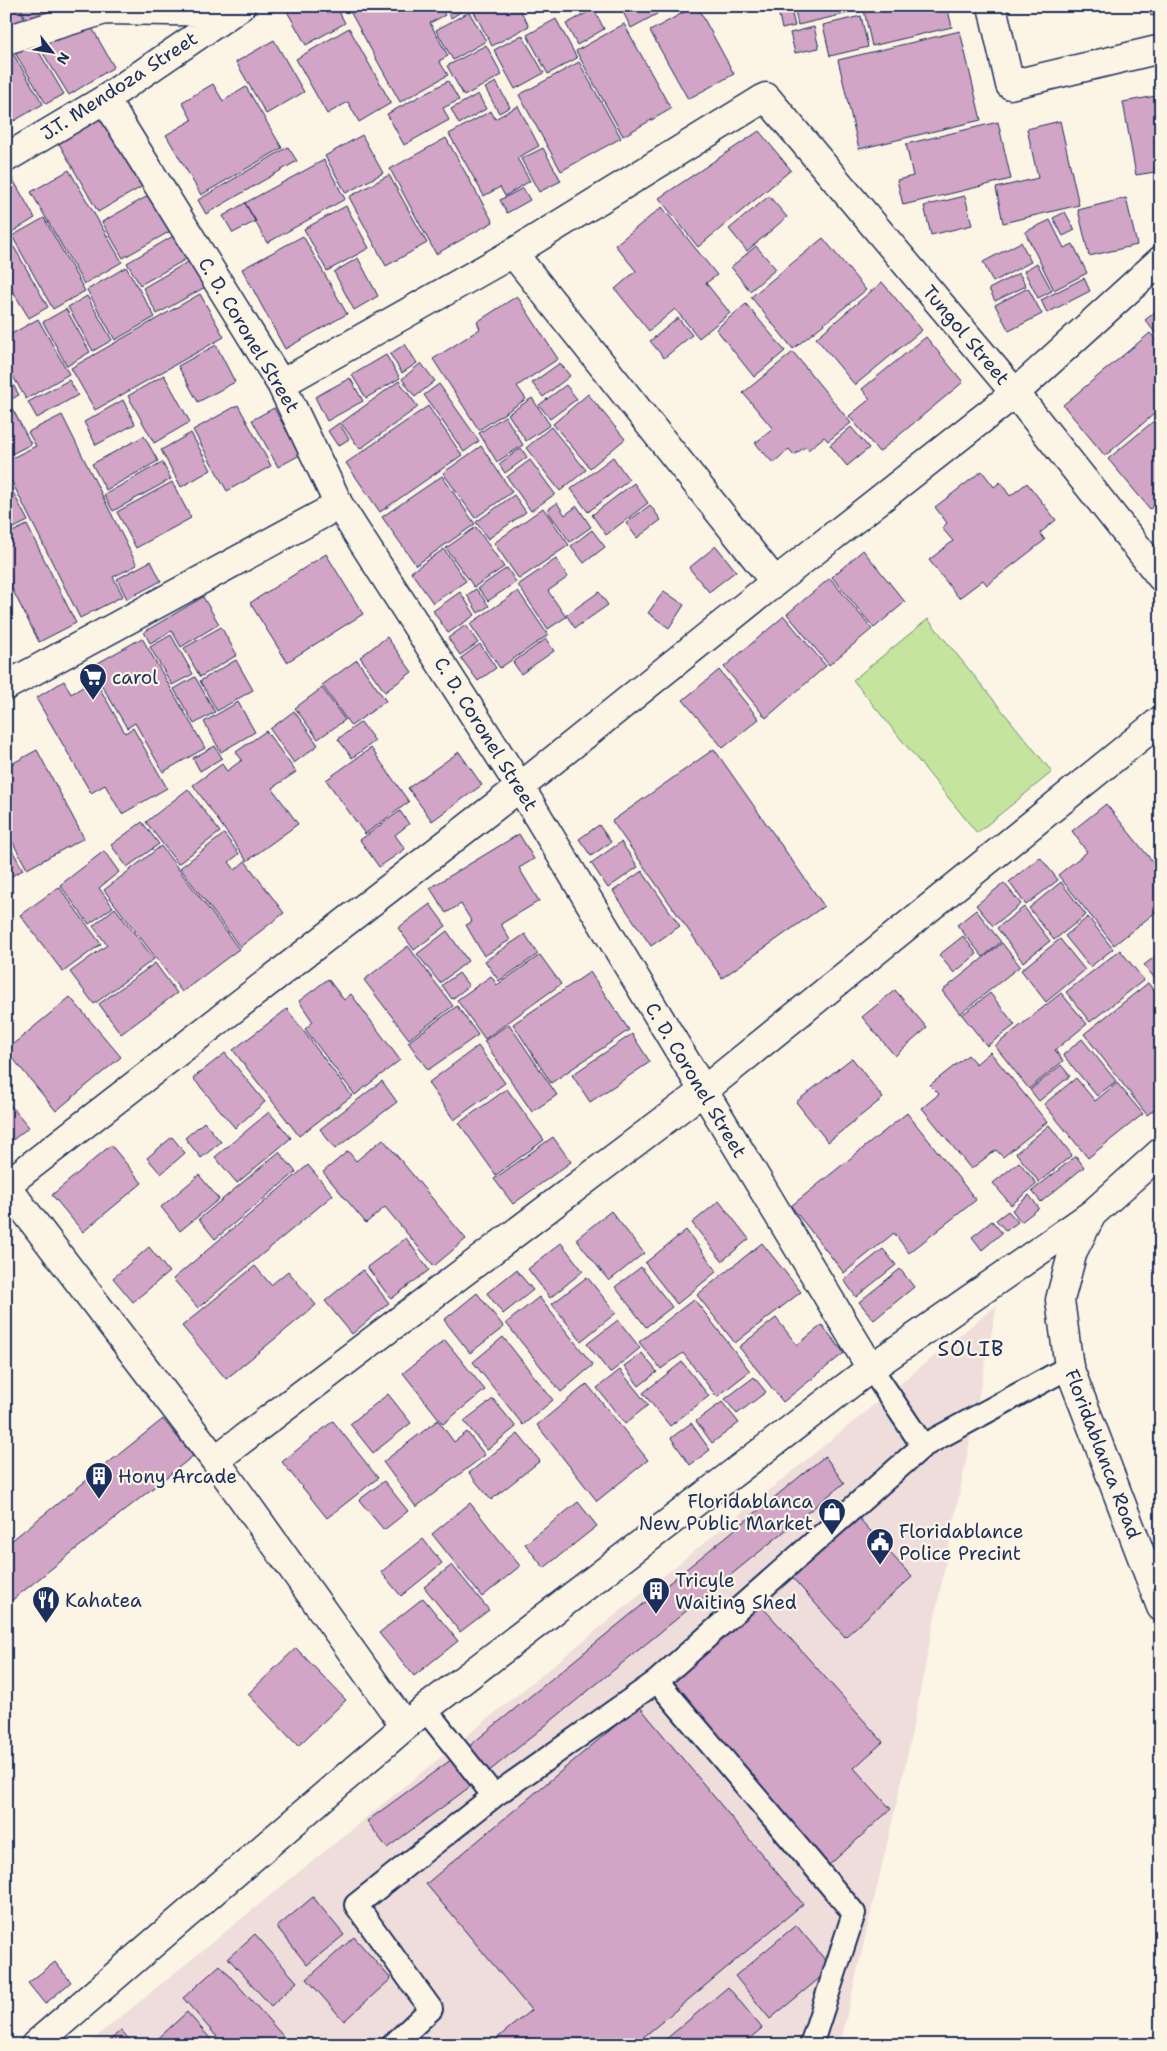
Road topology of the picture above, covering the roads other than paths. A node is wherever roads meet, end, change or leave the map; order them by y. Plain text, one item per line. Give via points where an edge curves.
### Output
1 (992, 6) edge
2 (236, 9) edge
3 (6, 40) edge
4 (1161, 49) edge
5 (105, 99) junction
6 (6, 158) edge
7 (514, 253) junction
8 (1161, 260) edge
9 (281, 384) junction
10 (1015, 393) junction
11 (339, 504) junction
12 (1161, 577) edge
13 (774, 582) junction
14 (6, 686) edge
15 (1161, 720) edge
16 (520, 787) junction
17 (703, 1091) junction
18 (1161, 1152) edge
19 (6, 1186) edge
20 (1092, 1214) junction
21 (1069, 1367) junction
22 (871, 1368) junction
23 (923, 1446) junction
24 (215, 1460) junction
25 (1161, 1607) edge
26 (657, 1681) junction
27 (415, 1718) junction
28 (494, 1796) junction
29 (35, 2045) edge
30 (393, 2045) edge
31 (812, 2045) edge

1 - 4 street via 1010,85
2 - 3 street via 105,10
2 - 5 street, J.T. Mendoza Street
5 - 6 street, J.T. Mendoza Street
5 - 9 street, C. D. Coronel Street
7 - 9 street
7 - 10 street, Tungol Street via 766,97
7 - 13 street
8 - 10 street
9 - 11 street, C. D. Coronel Street
10 - 12 street, Tungol Street
10 - 13 street
11 - 14 street
11 - 16 street, C. D. Coronel Street
13 - 16 street
15 - 17 street
16 - 17 street, C. D. Coronel Street
16 - 19 street
17 - 22 street, C. D. Coronel Street
17 - 24 street
18 - 20 street
19 - 24 street
20 - 21 street, Floridablanca Road via 1073,1251 1060,1300
20 - 22 street
21 - 23 lane
21 - 25 street, Floridablanca Road
22 - 23 lane
22 - 27 street
23 - 26 lane
24 - 27 street
26 - 28 lane
26 - 31 lane via 854,1913
27 - 28 lane
27 - 29 street
28 - 30 lane via 356,1905 431,2009

